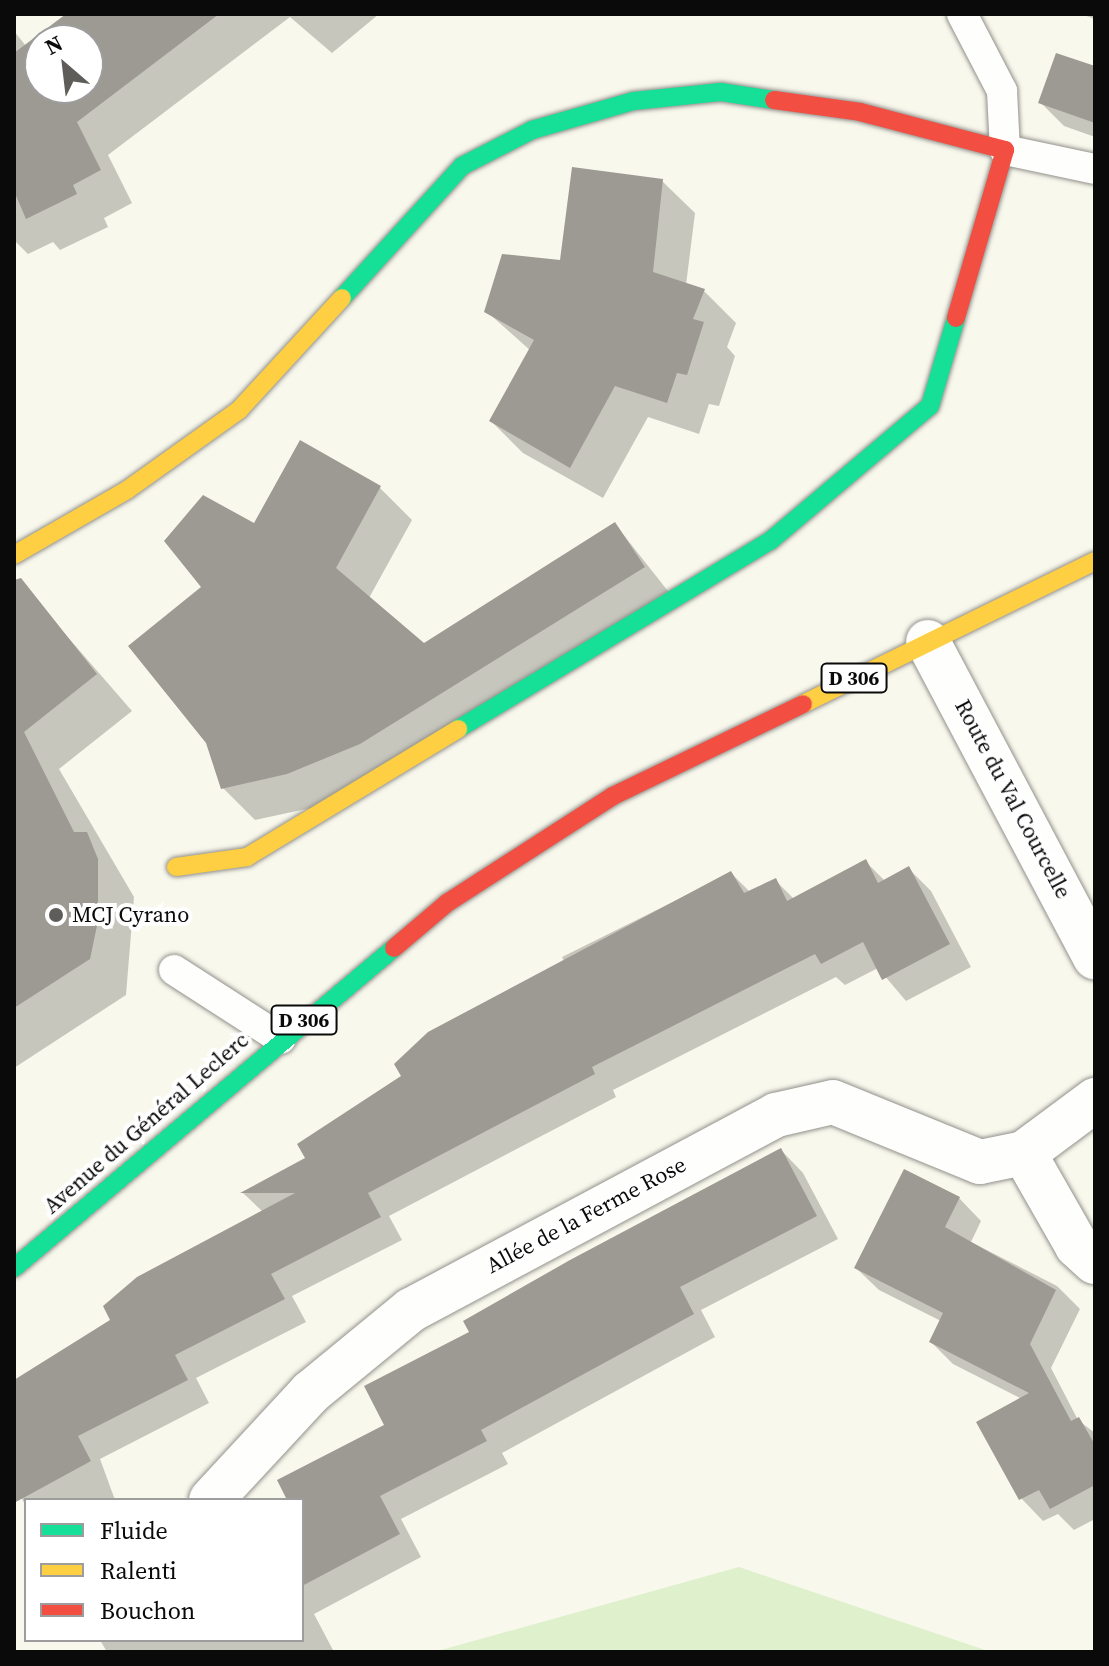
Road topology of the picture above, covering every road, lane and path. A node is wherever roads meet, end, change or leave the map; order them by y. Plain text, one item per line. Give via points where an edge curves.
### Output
1 (962, 14) edge
2 (1005, 150) junction
3 (1095, 169) edge
4 (14, 555) edge
5 (1095, 561) edge
6 (928, 642) junction
7 (176, 867) dead end
8 (1095, 957) edge
9 (174, 970) dead end
10 (281, 1039) junction
11 (1095, 1100) edge
12 (1024, 1153) junction
13 (1095, 1262) edge
14 (14, 1268) edge
15 (213, 1498) edge

1 - 2 lane via 1002,91
2 - 3 lane
2 - 4 street via 860,112 721,92 634,101 532,130 462,166 239,410 127,490
2 - 7 street via 930,406 770,541 247,857
5 - 6 street, Avenue du Général Leclerc / D 306
6 - 8 street, Route du Val Courcelle
6 - 10 street, Avenue du Général Leclerc / D 306 via 613,796 447,903
9 - 10 lane
10 - 14 street, Avenue du Général Leclerc / D 306
11 - 12 street, Allée de la Ferme Rose
12 - 13 street via 1077,1246
12 - 15 street, Allée de la Ferme Rose via 980,1162 833,1102 776,1115 411,1310 311,1392

